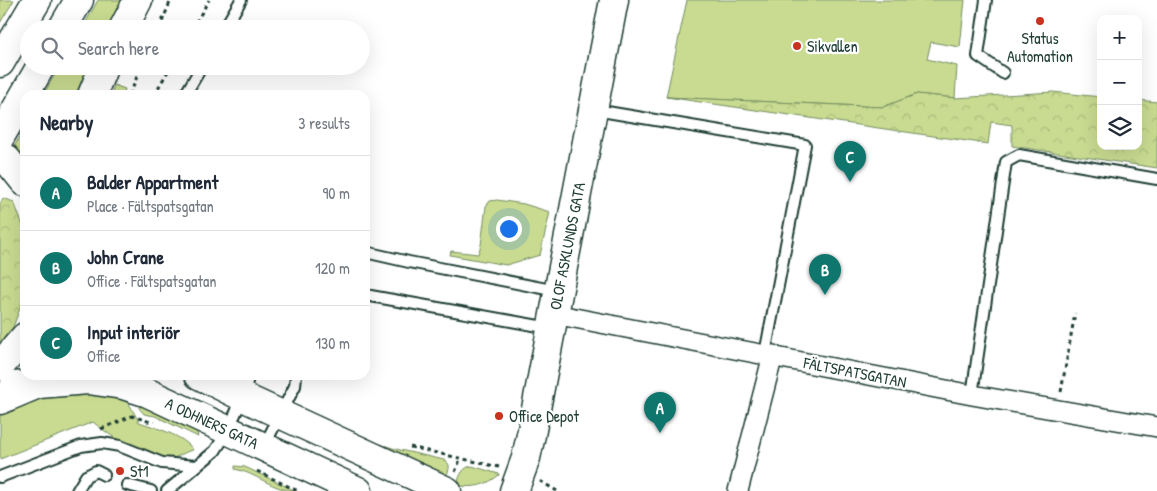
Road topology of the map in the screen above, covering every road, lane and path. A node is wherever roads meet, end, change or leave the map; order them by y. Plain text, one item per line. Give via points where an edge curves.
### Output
1 (37, 0) edge
2 (79, 0) edge
3 (138, 0) edge
4 (171, 0) edge
5 (209, 0) edge
6 (241, 0) edge
7 (614, 0) edge
8 (986, 0) edge
9 (25, 20) edge
10 (67, 20) edge
11 (128, 20) edge
12 (163, 20) edge
13 (197, 20) edge
14 (229, 20) edge
15 (20, 29) edge
16 (0, 63) edge
17 (1003, 73) dead end
18 (37, 75) edge
19 (100, 75) edge
20 (138, 75) edge
21 (166, 75) edge
22 (197, 75) edge
23 (30, 90) edge
24 (94, 90) edge
25 (132, 90) edge
26 (157, 90) edge
27 (188, 90) edge
28 (594, 110) junction
29 (20, 112) edge
30 (3, 150) edge
31 (20, 175) edge
32 (1157, 179) edge
33 (370, 253) edge
34 (370, 295) edge
35 (554, 311) junction
36 (1075, 312) dead end
37 (20, 343) edge
38 (769, 354) junction
39 (0, 366) edge
40 (219, 380) edge
41 (296, 380) edge
42 (38, 384) junction
43 (244, 386) edge
44 (0, 388) edge
45 (972, 395) junction
46 (0, 400) edge
47 (1059, 410) junction
48 (280, 414) junction
49 (1157, 427) edge
50 (228, 430) junction
51 (264, 447) junction
52 (196, 466) junction
53 (104, 474) dead end
54 (0, 477) edge
55 (127, 485) dead end
56 (78, 491) edge
57 (151, 491) edge
58 (167, 491) edge
59 (358, 491) edge
60 (447, 491) edge
61 (514, 491) edge
62 (738, 491) edge

1 - 9 street
2 - 10 street
3 - 11 street
4 - 12 path
5 - 13 path
6 - 14 lane
7 - 28 street, OLOF ASKLUNDS GATA
8 - 17 lane via 978,56
15 - 16 street
18 - 23 street
19 - 24 street
20 - 25 path
21 - 26 path
22 - 27 lane
28 - 35 street, OLOF ASKLUNDS GATA
28 - 38 lane via 805,145
29 - 30 street
30 - 31 street
32 - 45 lane via 1019,155 1006,162
33 - 35 lane via 409,262
34 - 35 lane
35 - 38 street, FÄLTSPATSGATAN
35 - 61 street, OLOF ASKLUNDS GATA via 526,458
36 - 47 path
37 - 39 street
38 - 45 street, FÄLTSPATSGATAN
38 - 62 street
40 - 43 street
41 - 48 lane
42 - 44 street, A ODHNERS GATA
42 - 46 street
42 - 50 street, A ODHNERS GATA via 88,380 123,385
43 - 48 street
43 - 50 lane
45 - 47 street, FÄLTSPATSGATAN
47 - 49 street, FÄLTSPATSGATAN
48 - 51 lane
48 - 60 street
50 - 51 street, A ODHNERS GATA
50 - 52 lane via 215,451
51 - 59 street, A ODHNERS GATA
52 - 54 lane via 162,464 102,442 81,446
52 - 58 lane
53 - 56 lane via 96,471 86,476
55 - 57 lane

